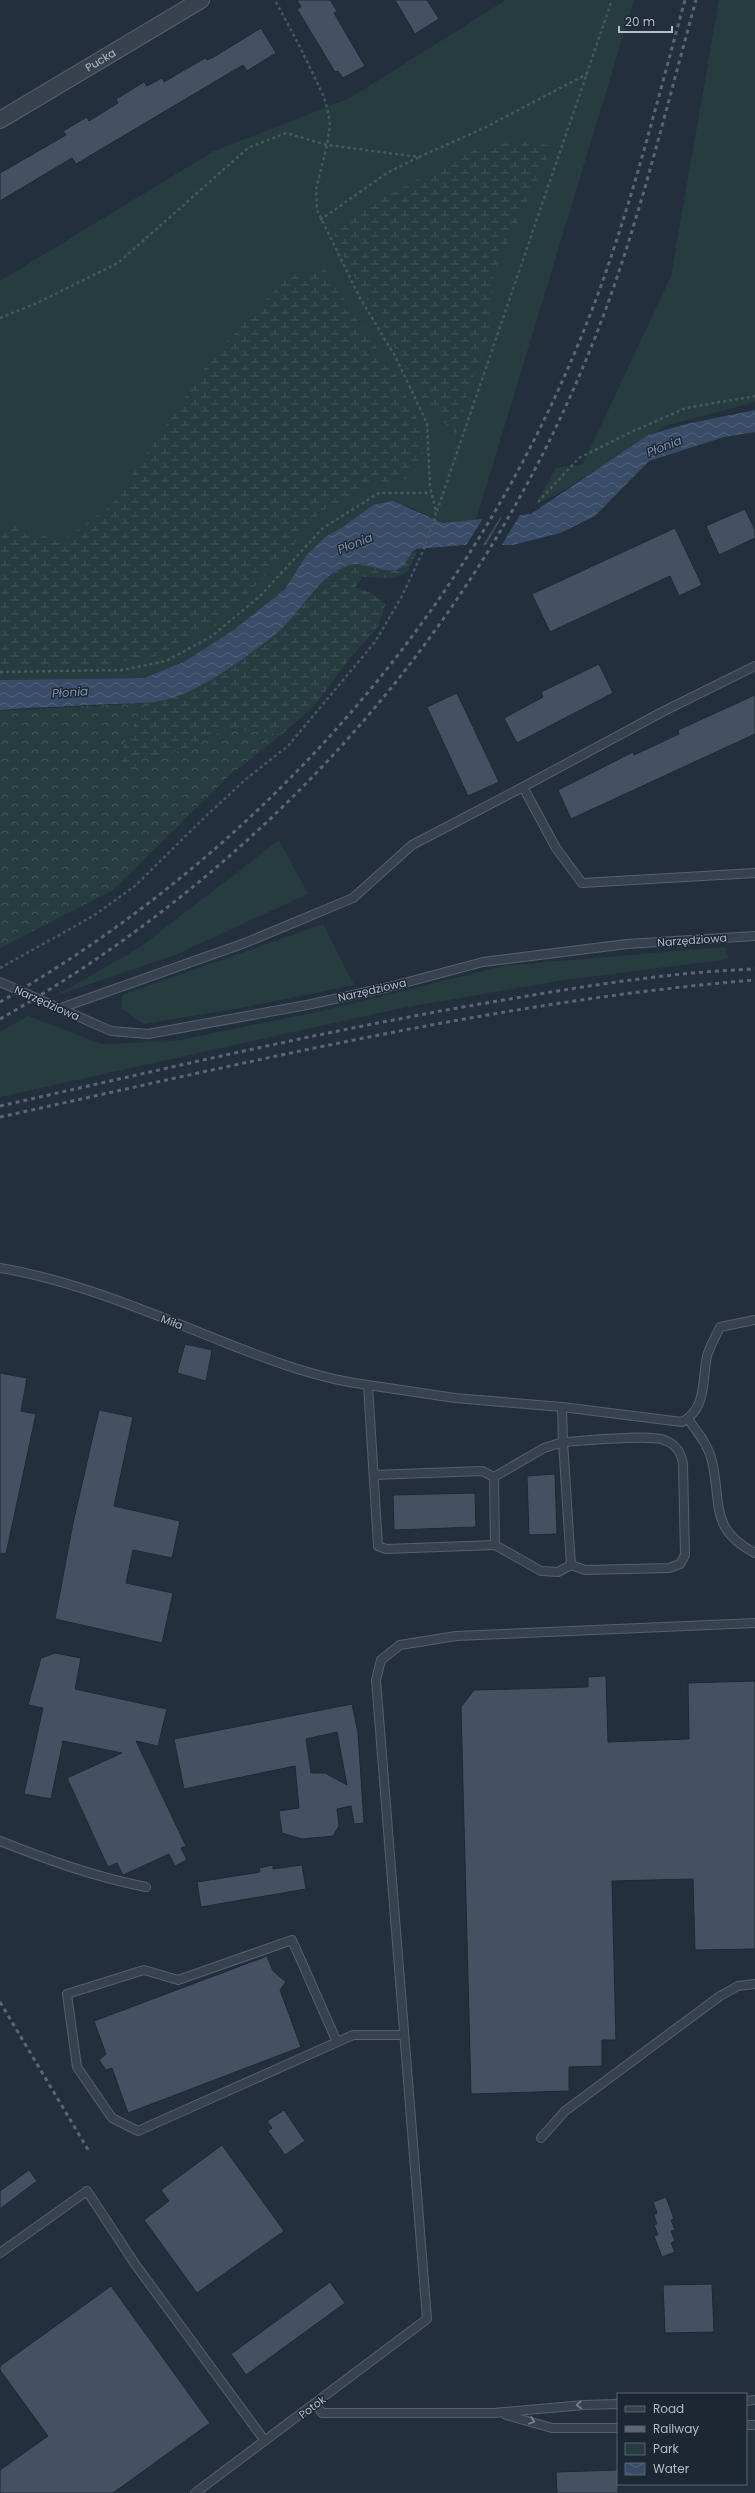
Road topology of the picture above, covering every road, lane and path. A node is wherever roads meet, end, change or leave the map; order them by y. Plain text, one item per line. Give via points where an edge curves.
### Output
1 (202, 0) edge
2 (275, 0) edge
3 (612, 0) edge
4 (587, 74) junction
5 (0, 120) edge
6 (327, 145) junction
7 (419, 157) junction
8 (320, 220) junction
9 (0, 318) edge
10 (755, 396) edge
11 (431, 493) junction
12 (538, 502) dead end
13 (436, 511) junction
14 (755, 666) edge
15 (0, 672) edge
16 (523, 787) junction
17 (755, 873) edge
18 (755, 936) edge
19 (0, 968) edge
20 (0, 982) edge
21 (61, 1008) junction
22 (0, 1268) edge
23 (755, 1320) edge
24 (368, 1385) junction
25 (562, 1407) junction
26 (688, 1419) junction
27 (563, 1442) junction
28 (374, 1475) junction
29 (494, 1477) junction
30 (495, 1545) junction
31 (755, 1553) edge
32 (571, 1565) junction
33 (755, 1623) edge
34 (0, 1841) edge
35 (146, 1887) dead end
36 (755, 1984) edge
37 (404, 2034) junction
38 (337, 2042) junction
39 (541, 2138) dead end
40 (0, 2253) edge
41 (316, 2404) junction
42 (617, 2404) edge
43 (494, 2413) junction
44 (617, 2428) edge
45 (266, 2441) junction
46 (195, 2493) edge

1 - 5 street, Pucka
2 - 6 path via 324,97 330,125
3 - 4 path
4 - 7 path via 484,128
4 - 13 path
6 - 7 path
6 - 8 path via 316,189
6 - 9 path via 286,133 248,148 118,263 37,303
7 - 8 path via 387,173
8 - 11 path via 360,298 395,356 427,423
10 - 12 path via 686,408 632,432 580,458
11 - 13 path
11 - 15 path via 379,493 323,528 260,596 212,636 166,661 122,670
13 - 19 path via 424,549 402,596 376,642 288,746 246,779 135,886 93,916
14 - 16 lane via 664,711
16 - 17 lane via 556,848 582,883
16 - 21 lane via 412,845 353,898 245,943
18 - 21 lane, Narzędziowa via 626,944 483,962 307,1005 159,1032 137,1034 111,1031
20 - 21 lane, Narzędziowa
22 - 24 lane, Miła via 28,1272 106,1298 276,1362 342,1382
23 - 26 lane via 720,1327 708,1354 700,1406
24 - 25 lane, Miła via 455,1398
24 - 28 lane
25 - 26 lane, Miła via 646,1419 682,1422
25 - 27 lane
26 - 31 lane via 705,1441 712,1460 721,1522 728,1535
27 - 29 lane via 544,1448
27 - 32 lane
27 - 32 lane via 659,1438 676,1447 683,1465 686,1555 680,1564 669,1568 585,1570
28 - 29 lane via 482,1471
28 - 30 lane via 378,1546 386,1549
29 - 30 lane
30 - 32 lane via 541,1571 558,1572
33 - 37 lane via 456,1636 400,1645 381,1660 376,1680
34 - 35 lane via 103,1879
36 - 39 lane via 738,1986 720,1996 565,2111
37 - 38 lane via 353,2035
37 - 41 lane, Potok via 427,2319
38 - 38 lane via 138,2131 112,2118 77,2066 67,1994 144,1970 178,1980 292,1940
40 - 45 lane via 87,2191 135,2264
41 - 43 lane via 322,2413
41 - 45 lane, Potok
42 -> 43 lane
43 -> 44 lane via 519,2417 552,2428
45 - 46 lane, Potok

